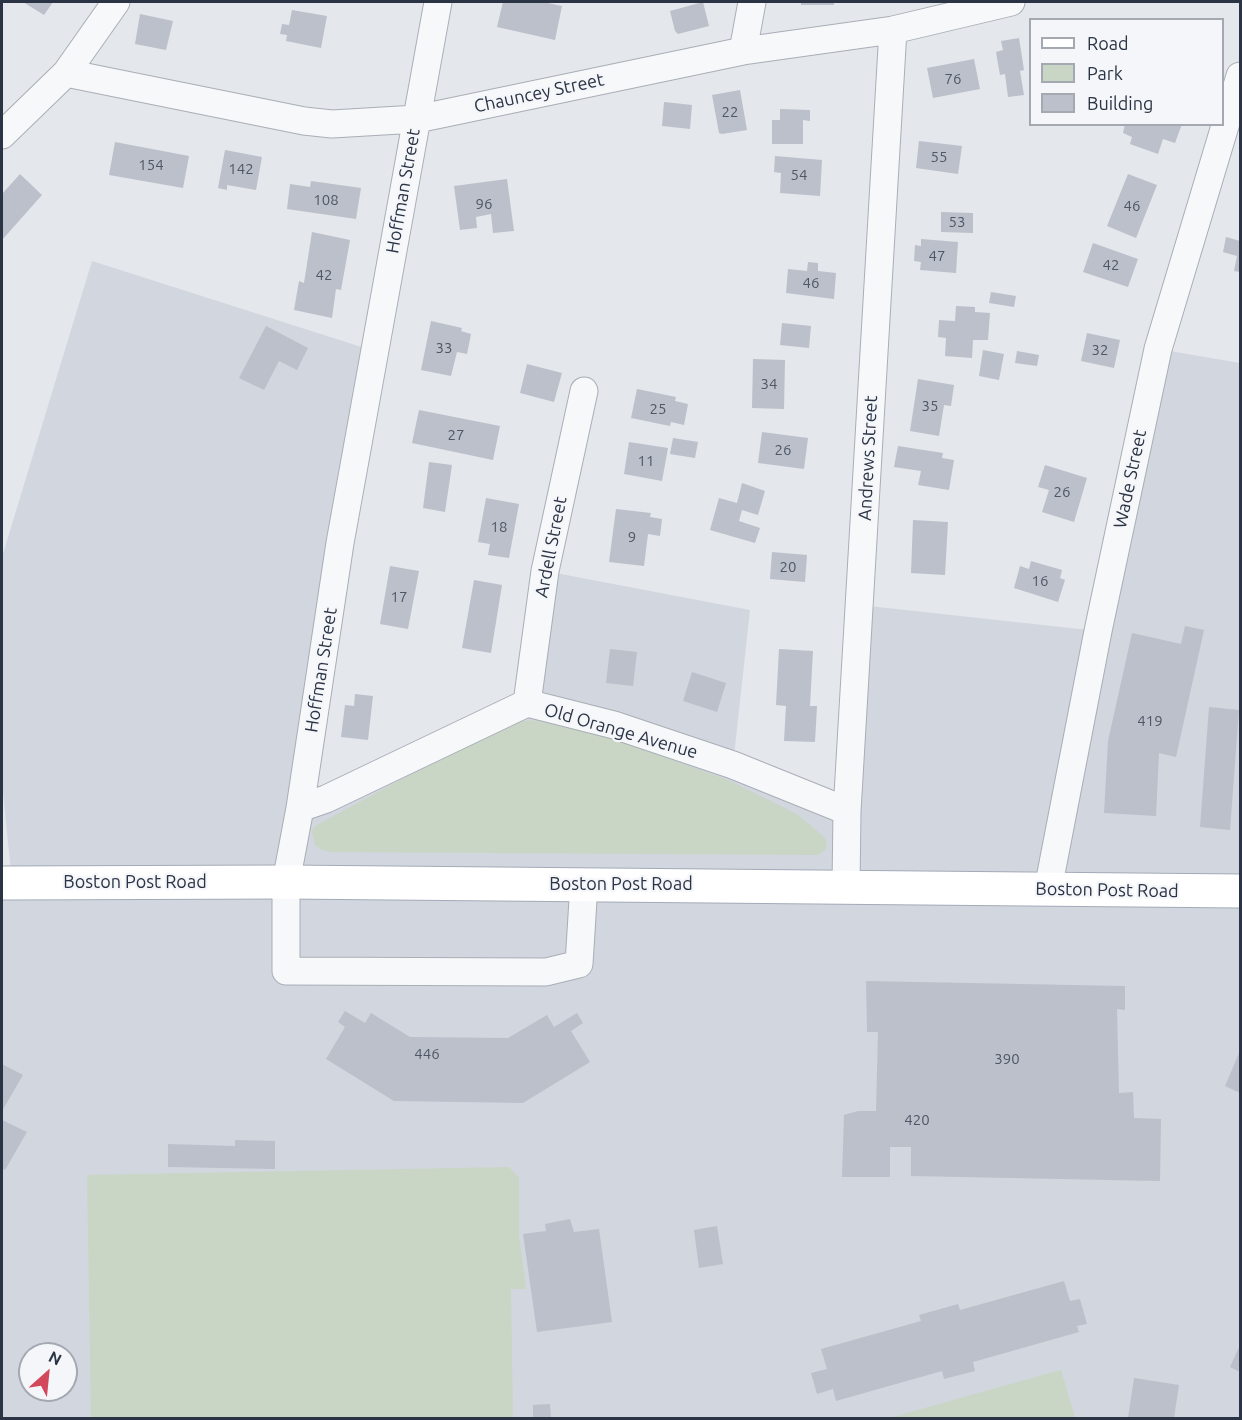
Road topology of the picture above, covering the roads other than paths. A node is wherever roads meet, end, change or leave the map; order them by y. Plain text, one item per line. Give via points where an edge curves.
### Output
1 (116, 2) edge
2 (438, 2) edge
3 (752, 2) edge
4 (1011, 2) edge
5 (893, 30) junction
6 (743, 51) junction
7 (66, 73) junction
8 (1240, 76) edge
9 (417, 119) junction
10 (2, 135) edge
11 (584, 391) dead end
12 (527, 704) junction
13 (300, 808) junction
14 (847, 811) junction
15 (286, 882) junction
16 (2, 883) edge
17 (584, 884) junction
18 (846, 887) junction
19 (1048, 889) junction
20 (1240, 891) edge

1 - 7 street
2 - 9 street, Hoffman Street
3 - 6 street
4 - 5 street, Chauncey Street
5 - 6 street, Chauncey Street
5 - 14 street, Andrews Street
6 - 9 street, Chauncey Street
7 - 9 street, Chauncey Street via 304,121 332,124
7 - 10 street
8 - 19 street, Wade Street via 1158,349
9 - 13 street, Hoffman Street via 340,543
11 - 12 street, Ardell Street via 544,571
12 - 13 street, Old Orange Avenue
12 - 14 street, Old Orange Avenue via 614,724 733,765
13 - 15 street, Hoffman Street
14 - 18 street, Andrews Street
15 - 16 main road, Boston Post Road
15 - 17 main road, Boston Post Road
15 - 17 street, Hoffman Street via 286,971 430,972 546,972 579,964
17 - 18 main road, Boston Post Road
18 - 19 main road, Boston Post Road
19 - 20 main road, Boston Post Road

